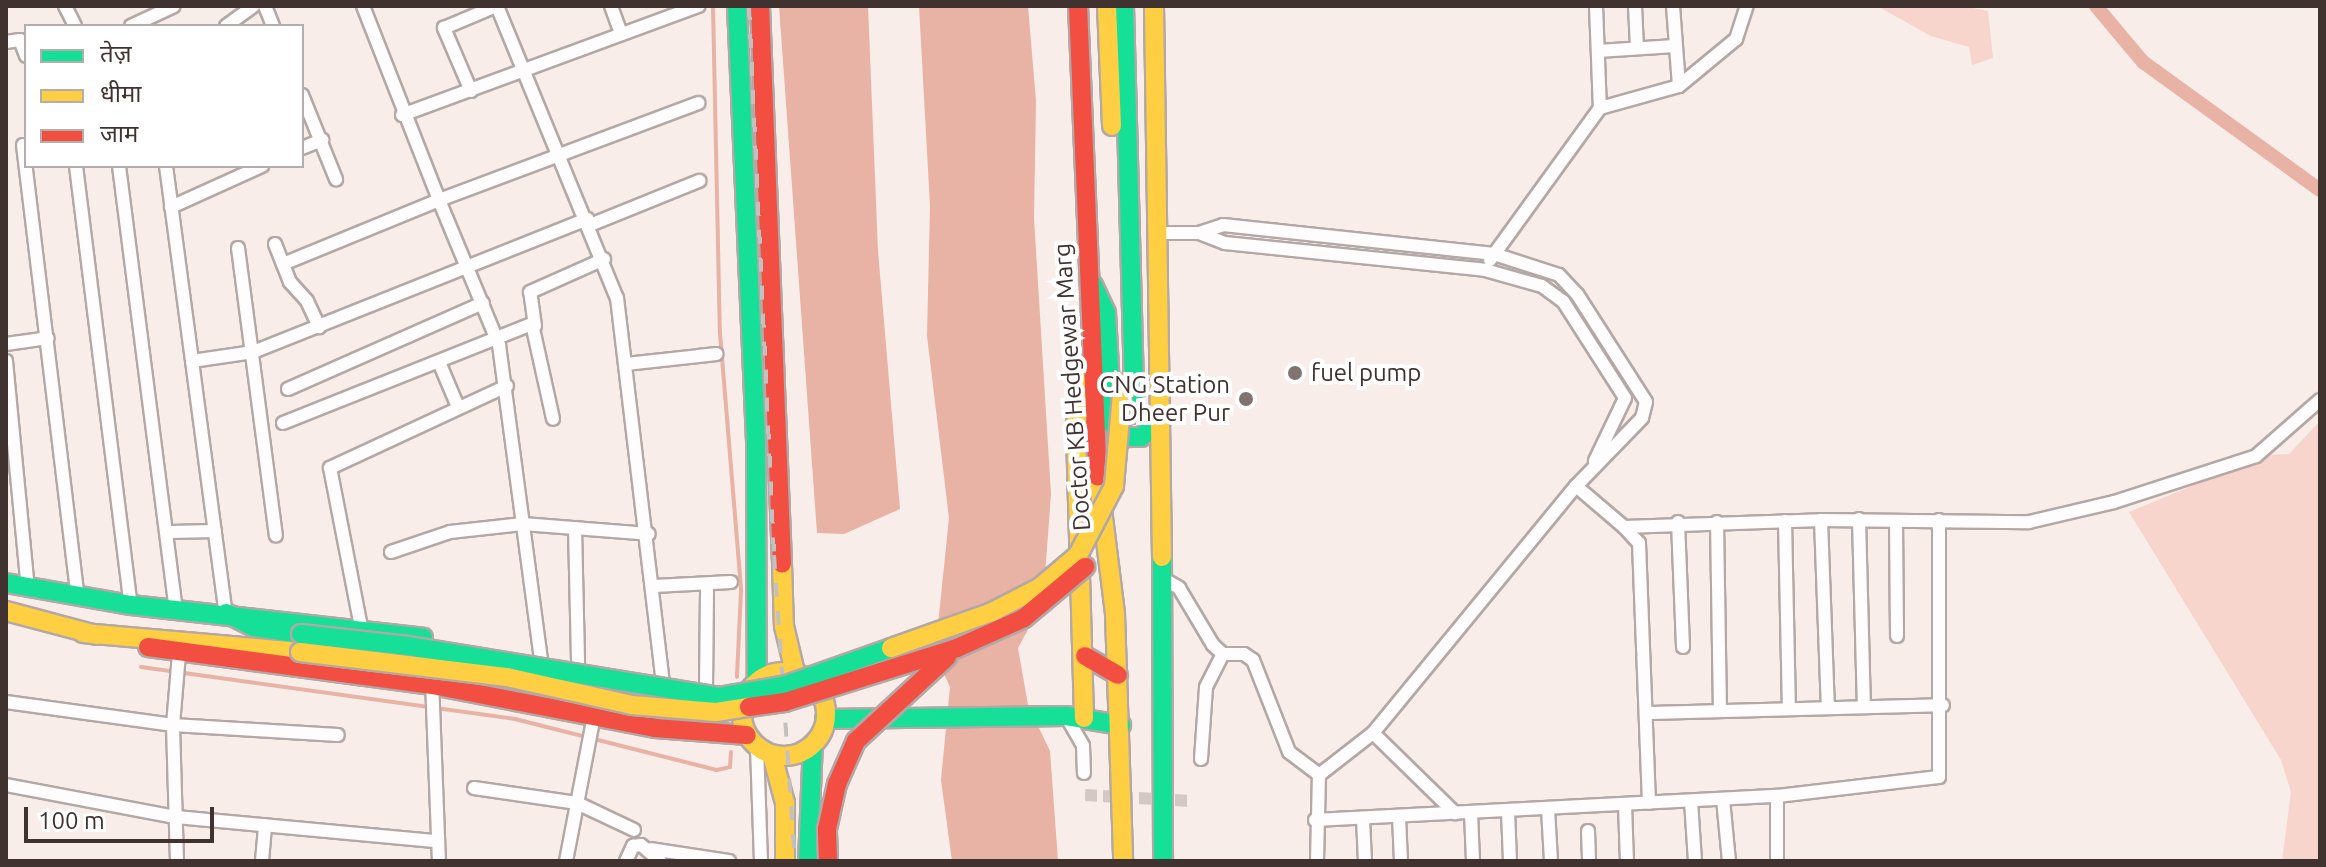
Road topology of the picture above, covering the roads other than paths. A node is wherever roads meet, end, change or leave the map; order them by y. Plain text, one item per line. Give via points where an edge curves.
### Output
1 (65, 6) edge
2 (174, 6) edge
3 (254, 6) edge
4 (363, 6) edge
5 (496, 6) edge
6 (611, 6) edge
7 (699, 6) edge
8 (737, 6) edge
9 (760, 6) edge
10 (1078, 6) edge
11 (1107, 6) edge
12 (1124, 6) edge
13 (1154, 6) edge
14 (1596, 6) edge
15 (1635, 6) edge
16 (1673, 6) edge
17 (1747, 6) edge
18 (74, 24) edge
19 (135, 24) edge
20 (229, 24) edge
21 (621, 33) junction
22 (6, 42) edge
23 (1675, 46) junction
24 (1637, 48) junction
25 (24, 51) edge
26 (1598, 51) junction
27 (525, 71) junction
28 (1679, 86) junction
29 (471, 91) junction
30 (304, 101) edge
31 (698, 103) dead end
32 (1600, 108) junction
33 (402, 115) junction
34 (322, 140) junction
35 (23, 145) dead end
36 (304, 147) edge
37 (24, 153) edge
38 (561, 154) junction
39 (26, 168) edge
40 (76, 168) edge
41 (119, 168) edge
42 (166, 168) edge
43 (258, 168) edge
44 (336, 179) dead end
45 (699, 181) dead end
46 (439, 200) junction
47 (171, 207) junction
48 (589, 222) junction
49 (1162, 233) junction
50 (1199, 233) junction
51 (275, 244) dead end
52 (238, 248) dead end
53 (1494, 254) junction
54 (604, 259) junction
55 (283, 264) junction
56 (465, 266) junction
57 (1485, 270) junction
58 (1088, 275) junction
59 (483, 303) junction
60 (535, 326) junction
61 (319, 327) junction
62 (496, 336) junction
63 (48, 338) junction
64 (6, 344) edge
65 (253, 352) junction
66 (716, 354) dead end
67 (6, 361) edge
68 (192, 361) junction
69 (439, 362) junction
70 (626, 364) junction
71 (1093, 367) junction
72 (507, 386) junction
73 (288, 389) dead end
74 (2320, 400) edge
75 (458, 407) junction
76 (553, 419) dead end
77 (1161, 421) junction
78 (283, 423) dead end
79 (1595, 462) junction
80 (1576, 486) junction
81 (1859, 519) junction
82 (1821, 520) junction
83 (1939, 520) junction
84 (1785, 521) junction
85 (1896, 521) junction
86 (1678, 522) junction
87 (1717, 522) junction
88 (523, 524) junction
89 (1624, 527) junction
90 (575, 528) junction
91 (215, 531) junction
92 (170, 532) junction
93 (649, 534) junction
94 (276, 535) dead end
95 (391, 552) dead end
96 (1161, 578) junction
97 (731, 582) dead end
98 (6, 583) edge
99 (707, 584) junction
100 (654, 586) junction
101 (28, 588) junction
102 (78, 598) junction
103 (131, 605) junction
104 (176, 609) junction
105 (6, 611) edge
106 (226, 613) junction
107 (361, 627) junction
108 (83, 633) junction
109 (1897, 636) dead end
110 (436, 640) junction
111 (300, 643) junction
112 (1683, 647) dead end
113 (957, 648) junction
114 (1223, 654) junction
115 (1085, 656) junction
116 (541, 658) junction
117 (177, 659) junction
118 (578, 664) junction
119 (604, 669) junction
120 (795, 672) junction
121 (1118, 675) junction
122 (662, 678) junction
123 (753, 684) junction
124 (706, 688) junction
125 (432, 699) junction
126 (6, 702) edge
127 (1864, 705) junction
128 (1943, 705) junction
129 (1828, 707) junction
130 (1789, 709) junction
131 (1720, 710) junction
132 (1647, 713) junction
133 (1075, 717) junction
134 (825, 719) junction
135 (593, 720) junction
136 (173, 725) junction
137 (1121, 725) junction
138 (1373, 733) junction
139 (338, 735) dead end
140 (813, 744) junction
141 (759, 746) junction
142 (1201, 759) dead end
143 (1084, 773) dead end
144 (1319, 775) junction
145 (6, 785) edge
146 (474, 788) dead end
147 (1777, 796) junction
148 (1723, 799) junction
149 (1691, 801) junction
150 (577, 803) junction
151 (1649, 803) junction
152 (1625, 805) junction
153 (1548, 809) junction
154 (1508, 811) junction
155 (1455, 813) junction
156 (1471, 813) junction
157 (176, 817) junction
158 (1399, 817) junction
159 (1363, 819) junction
160 (1315, 820) junction
161 (265, 825) junction
162 (634, 830) dead end
163 (1588, 831) dead end
164 (437, 841) junction
165 (651, 849) junction
166 (177, 861) edge
167 (262, 861) edge
168 (439, 861) edge
169 (566, 861) edge
170 (626, 861) edge
171 (660, 861) edge
172 (729, 861) edge
173 (761, 861) edge
174 (785, 861) edge
175 (808, 861) edge
176 (828, 861) edge
177 (1123, 861) edge
178 (1163, 861) edge
179 (1317, 861) edge
180 (1365, 861) edge
181 (1401, 861) edge
182 (1473, 861) edge
183 (1510, 861) edge
184 (1551, 861) edge
185 (1589, 861) edge
186 (1627, 861) edge
187 (1695, 861) edge
188 (1729, 861) edge
189 (1777, 861) edge

1 - 18 street
2 - 19 street
3 - 20 street
4 - 33 street
5 - 27 street
5 - 29 street via 444,28
6 - 21 street
7 - 21 street
8 - 123 main road via 756,445
9 - 120 main road via 783,611
10 - 58 main road, Doctor KB Hedgewar Marg
11 - 111 main road, bridge via 1123,383 1120,460 1093,534 1048,580 992,612 837,669 718,697 408,646
12 - 113 main road, bridge via 1135,414 1130,481 1102,547 1079,575 1024,618
13 - 49 main road
14 - 26 street
15 - 24 street
16 - 23 street
17 - 28 street via 1736,39
21 - 27 street
22 - 25 street via 20,40
23 - 24 street
23 - 28 street
24 - 26 street
26 - 32 street
27 - 29 street
27 - 38 street
28 - 32 street
29 - 33 street
30 - 34 street
31 - 38 street
32 - 53 street
33 - 46 street
34 - 36 street
34 - 44 street
35 - 37 street
38 - 46 street
38 - 48 street
39 - 63 street
40 - 103 street
41 - 92 street
42 - 47 street
43 - 47 street
45 - 48 street
46 - 55 street
46 - 56 street
47 - 68 street
48 - 54 street
48 - 56 street
49 - 50 street
49 - 77 main road
50 - 53 street via 1223,225
50 - 57 street via 1225,243
51 - 55 street
52 - 65 street
53 - 57 street
53 - 79 street via 1559,275 1641,390 1646,402 1642,418
54 - 60 street via 530,292
54 - 70 street via 617,298
55 - 61 street
56 - 59 street
56 - 61 street
57 - 79 street via 1542,286 1563,301 1622,390 1625,405
58 - 71 main road, Doctor KB Hedgewar Marg
58 - 77 main road via 1106,313 1112,424 1128,437 1141,437
59 - 62 street
59 - 73 street
60 - 62 street
60 - 76 street
61 - 65 street
62 - 69 street
62 - 72 street
63 - 64 street
63 - 102 street
65 - 68 street
65 - 94 street
66 - 70 street
67 - 101 street
68 - 91 street
69 - 75 street
69 - 78 street
70 - 93 street
71 - 115 main road via 1076,423
71 - 121 main road, Doctor KB Hedgewar Marg via 1096,463
72 - 75 street
72 - 88 street
74 - 83 street via 2275,442 2234,465 2058,517 2006,523
75 - 107 street via 330,468
77 - 96 main road
79 - 80 street
80 - 89 street
80 - 138 street
81 - 82 street
81 - 85 street
81 - 127 street
82 - 84 street
82 - 129 street
83 - 85 street
83 - 128 street
84 - 87 street
84 - 130 street
85 - 109 street
86 - 87 street
86 - 89 street
86 - 112 street
87 - 131 street
88 - 90 street
88 - 95 street via 450,532
88 - 116 street
89 - 132 street via 1639,543
90 - 93 street
90 - 118 street
91 - 92 street
91 - 106 street
92 - 104 street
93 - 100 street
96 - 114 street via 1179,588
96 - 178 main road
97 - 99 street
98 - 101 main road
99 - 100 street
99 - 124 street
100 - 122 street
101 - 102 main road
102 - 103 main road
103 - 104 main road
104 - 106 main road
105 - 108 main road
106 - 107 main road
106 - 111 main road
107 - 110 main road
108 - 111 main road
108 - 117 main road
110 - 116 main road
110 - 125 street
111 - 113 main road, bridge via 507,677 632,705 716,712 785,702
113 - 176 main road, bridge via 856,741 837,784 827,829
114 - 142 street via 1206,687
114 - 144 street via 1244,654 1253,660 1289,752
115 - 121 main road
115 - 133 main road
116 - 118 main road
117 - 125 main road
117 - 136 street
118 - 119 main road
119 - 122 main road
119 - 135 street
120 - 123 main road via 778,671
120 - 134 main road via 821,693
121 - 137 main road, Doctor KB Hedgewar Marg
122 - 124 main road
123 - 124 main road
123 - 141 main road via 741,719
125 - 135 main road
125 - 164 street
126 - 136 street
127 - 128 street
127 - 129 street
128 - 147 street via 1941,772 1935,780
129 - 130 street
130 - 131 street
131 - 132 street
132 - 151 street
133 - 134 main road
133 - 137 main road
133 - 143 street
134 - 140 main road
135 - 141 main road
135 - 150 street
136 - 139 street
136 - 157 street
137 - 177 main road, Doctor KB Hedgewar Marg
138 - 144 street
138 - 155 street
140 - 141 main road via 789,756
140 - 175 main road
141 - 173 street
141 - 174 main road via 785,803
144 - 160 street
145 - 157 street
146 - 150 street
147 - 148 street
147 - 189 street
148 - 149 street
148 - 188 street
149 - 151 street
149 - 187 street
150 - 162 street
150 - 169 street
151 - 152 street
152 - 153 street
152 - 186 street
153 - 154 street
153 - 184 street
154 - 156 street
154 - 183 street
155 - 156 street
155 - 158 street
156 - 182 street
157 - 161 street
157 - 166 street
158 - 159 street
158 - 181 street
159 - 160 street
159 - 180 street
160 - 179 street
161 - 164 street
161 - 167 street
163 - 185 street
164 - 168 street
165 - 170 street via 635,845
165 - 171 street
165 - 172 street

